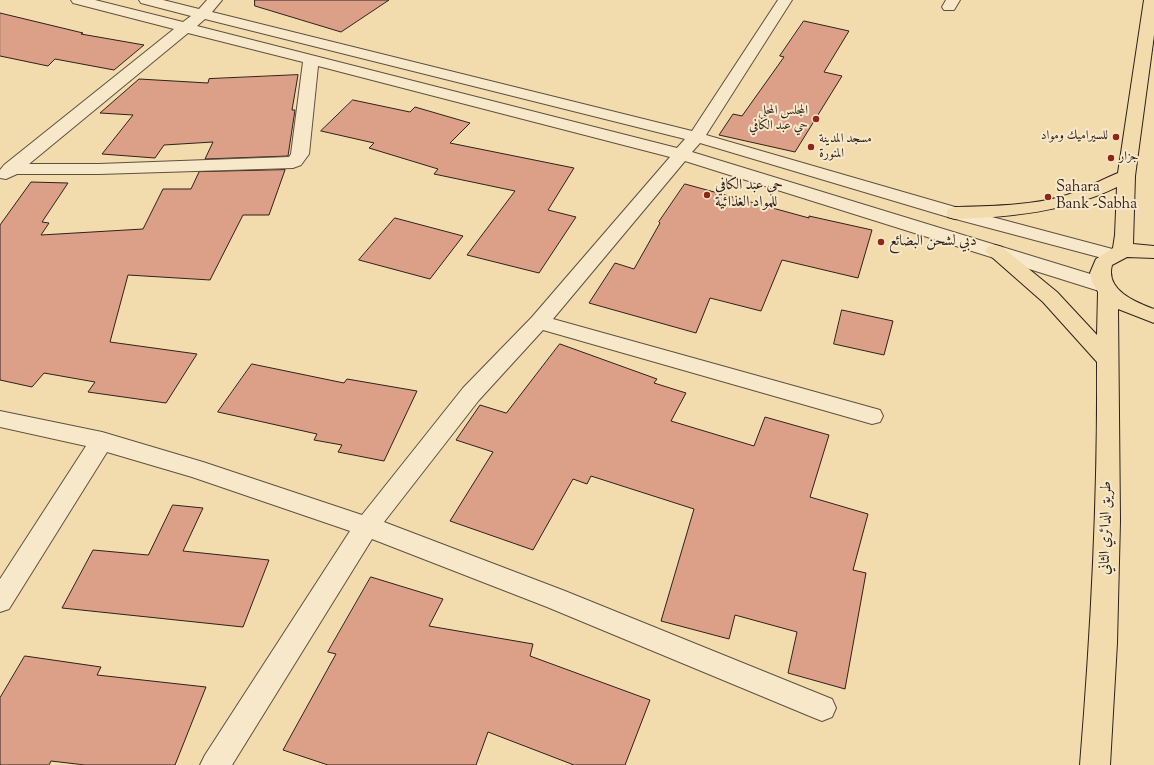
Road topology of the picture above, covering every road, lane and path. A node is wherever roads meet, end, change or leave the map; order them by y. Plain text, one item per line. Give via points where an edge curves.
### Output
1 (78, 0) edge
2 (146, 0) edge
3 (215, 0) edge
4 (785, 0) edge
5 (1151, 0) edge
6 (202, 14) junction
7 (185, 26) junction
8 (311, 59) junction
9 (696, 137) junction
10 (680, 154) junction
11 (5, 174) edge
12 (1126, 176) junction
13 (955, 213) junction
14 (995, 251) junction
15 (1154, 252) edge
16 (1118, 253) junction
17 (1106, 288) junction
18 (1154, 316) edge
19 (539, 322) junction
20 (1107, 359) junction
21 (872, 416) dead end
22 (0, 419) edge
23 (102, 441) junction
24 (367, 526) junction
25 (0, 601) edge
26 (822, 708) dead end
27 (215, 765) edge
28 (1095, 765) edge

1 - 7 street
2 - 6 street
3 - 6 street
4 - 9 street
5 - 12 main road
6 - 7 street
6 - 9 street
7 - 8 street
7 - 11 street
8 - 10 street
8 - 11 street via 300,154 295,161 287,164
9 - 10 street
9 - 13 street
10 - 14 street
10 - 19 street
12 - 13 main road via 1089,193 1053,203 1000,212
12 - 16 main road via 1125,235
13 - 16 street
14 - 17 street
14 - 20 main road via 1050,297
15 - 16 main road via 1141,250
16 - 17 main road, طريق الدائري الثاني via 1107,258 1101,268
17 - 18 main road via 1121,302
17 - 20 main road, طريق الدائري الثاني
19 - 21 street
19 - 24 street via 471,394
20 - 28 main road, طريق الدائري الثاني via 1109,439 1105,620
22 - 23 street
23 - 24 street
23 - 25 street
24 - 26 street
24 - 27 street

